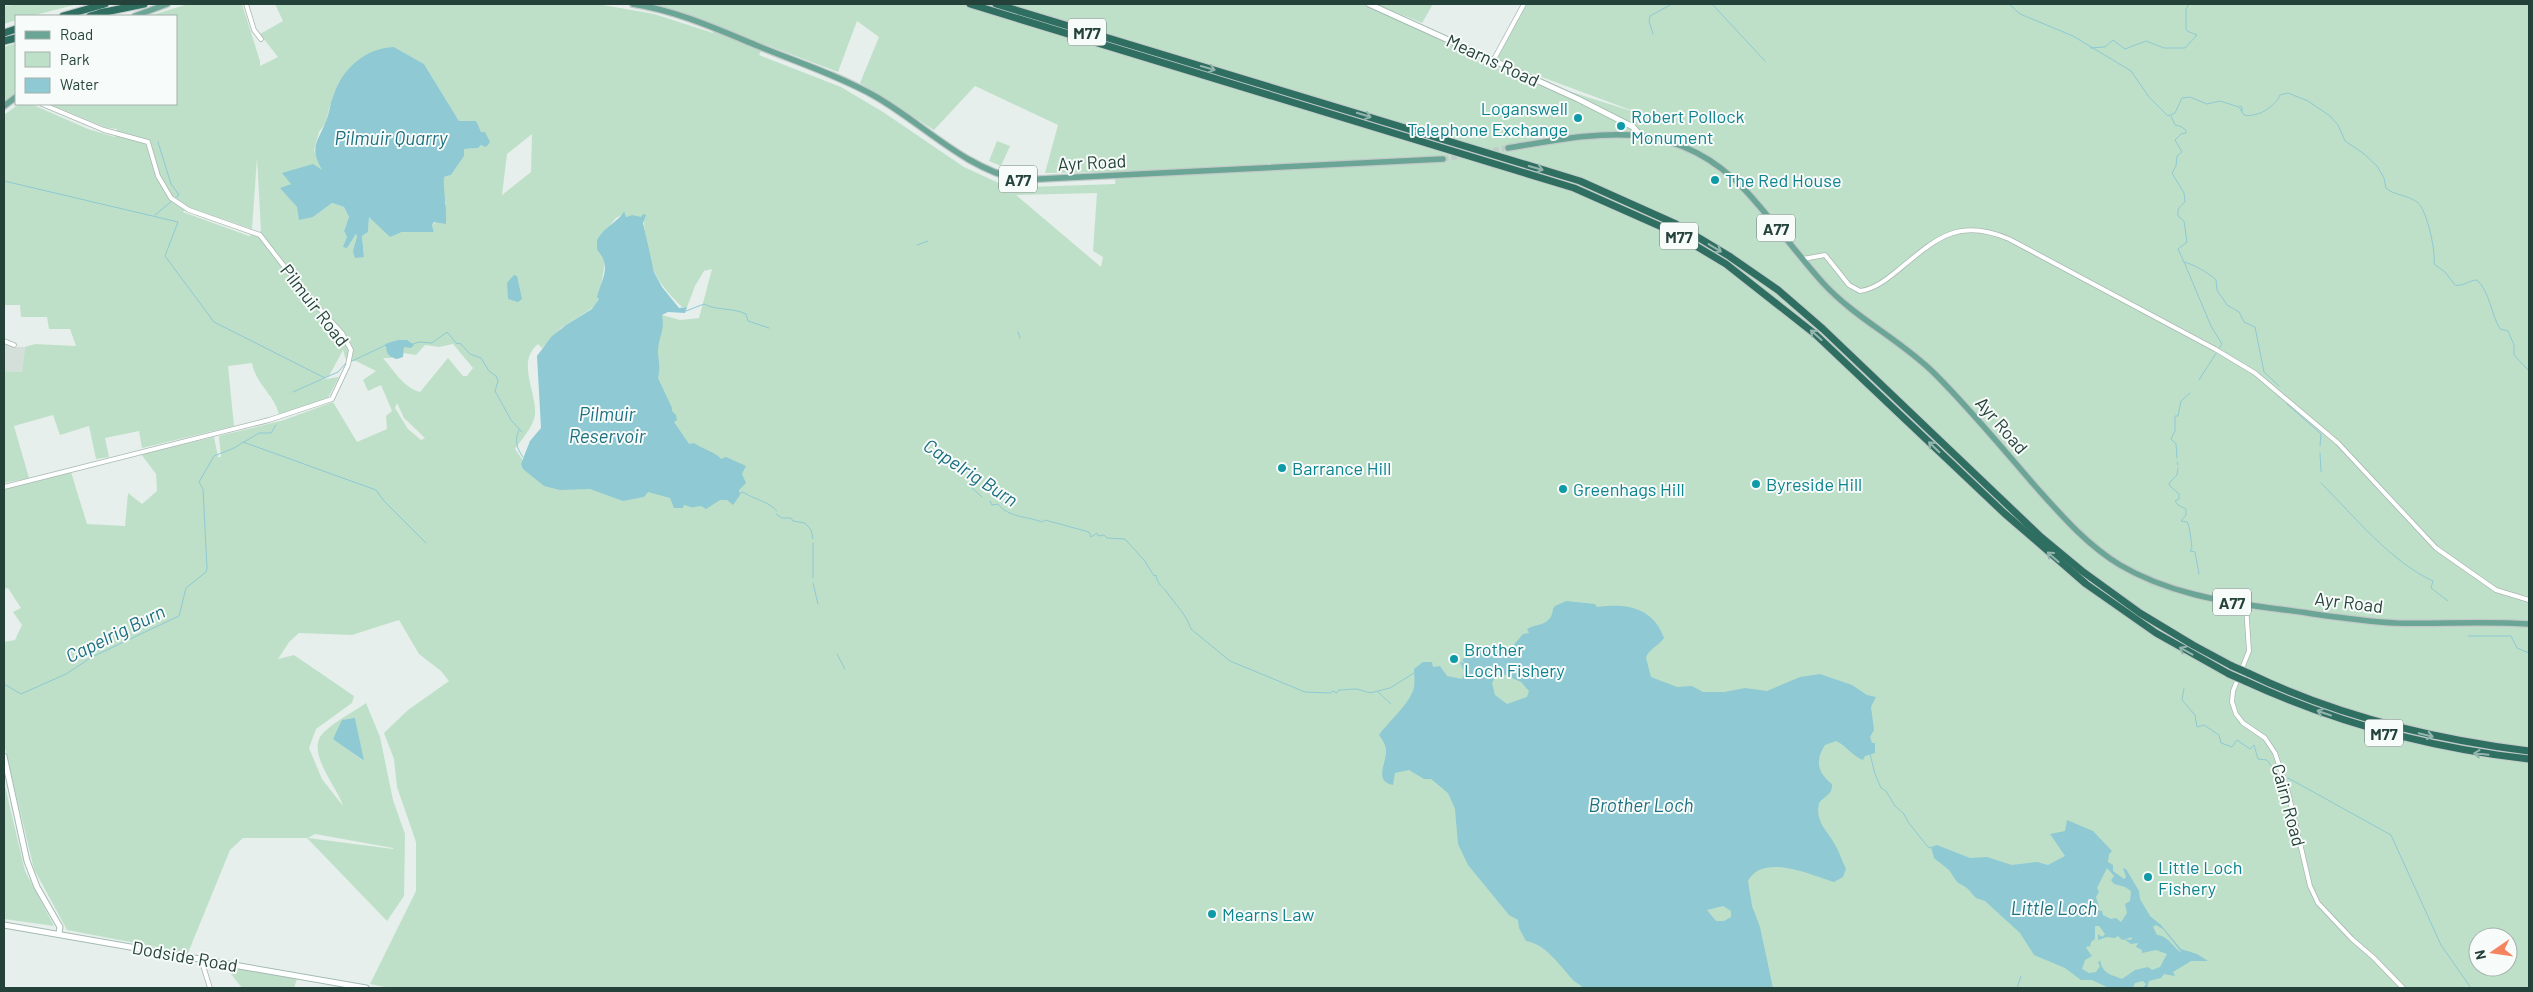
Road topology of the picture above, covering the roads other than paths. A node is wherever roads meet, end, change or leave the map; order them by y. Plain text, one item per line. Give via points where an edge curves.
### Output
1 (105, 4) edge
2 (133, 4) edge
3 (144, 4) edge
4 (167, 4) edge
5 (246, 4) edge
6 (633, 4) edge
7 (970, 4) edge
8 (996, 4) edge
9 (1369, 4) edge
10 (1524, 4) edge
11 (643, 5) edge
12 (100, 13) junction
13 (66, 15) edge
14 (93, 15) edge
15 (138, 15) edge
16 (261, 39) dead end
17 (1493, 61) junction
18 (15, 98) edge
19 (44, 105) edge
20 (4, 106) edge
21 (1640, 135) junction
22 (1508, 148) tunnel mouth
23 (1443, 158) tunnel mouth
24 (259, 227) dead end
25 (260, 235) junction
26 (1802, 259) junction
27 (4, 341) edge
28 (14, 345) dead end
29 (4, 487) edge
30 (2529, 600) edge
31 (2246, 605) junction
32 (2529, 624) edge
33 (2529, 750) edge
34 (4, 756) edge
35 (2529, 759) edge
36 (4, 925) edge
37 (59, 933) junction
38 (201, 958) junction
39 (210, 988) edge
40 (366, 988) edge
41 (2403, 988) edge

1 - 13 highway
2 - 12 highway
3 - 12 highway
4 - 15 main road
5 - 16 street via 254,30
6 - 11 main road, Ayr Road / A77
35 -> 7 highway, M77, bridge via 2473,753 2389,734 2302,706 2229,674 2156,633 2073,574 1997,507 1815,334 1726,264 1671,231 1566,186
8 -> 33 highway, M77, bridge via 1580,181 1676,224 1778,290 2041,537 2140,613 2232,666 2292,693 2397,728 2474,744
9 - 17 street, Mearns Road
10 - 17 street
11 - 23 main road, Ayr Road / A77 via 689,18 831,74 874,95 980,167 1011,178 1076,178
12 - 14 highway
17 - 21 street, Mearns Road via 1578,99 1633,127
18 - 20 main road
19 - 25 street via 104,130 148,142 158,176 171,198 180,205
21 - 22 main road, Ayr Road / A77 via 1589,135
21 - 26 main road, Ayr Road / A77 via 1680,146 1728,174
24 - 25 street
25 - 29 street, Pilmuir Road via 350,346 348,364 332,399 269,420
26 - 30 street via 1825,255 1849,285 1860,291 1888,278 1928,245 1964,230 1978,229 2009,238 2215,349 2264,380 2338,444 2436,548 2496,590
26 - 31 main road, Ayr Road / A77 via 1847,305 1934,373 2068,522 2105,554 2160,585
27 - 28 street
31 - 32 main road, Ayr Road / A77 via 2371,621
31 - 41 street, Cairn Road via 2248,651 2233,691 2234,708 2239,718 2265,738 2274,753 2288,792 2313,894 2330,917
34 - 37 street via 27,862 55,915
36 - 37 street, Dodside Road
37 - 38 street, Dodside Road
38 - 39 street
38 - 40 street, Dodside Road

